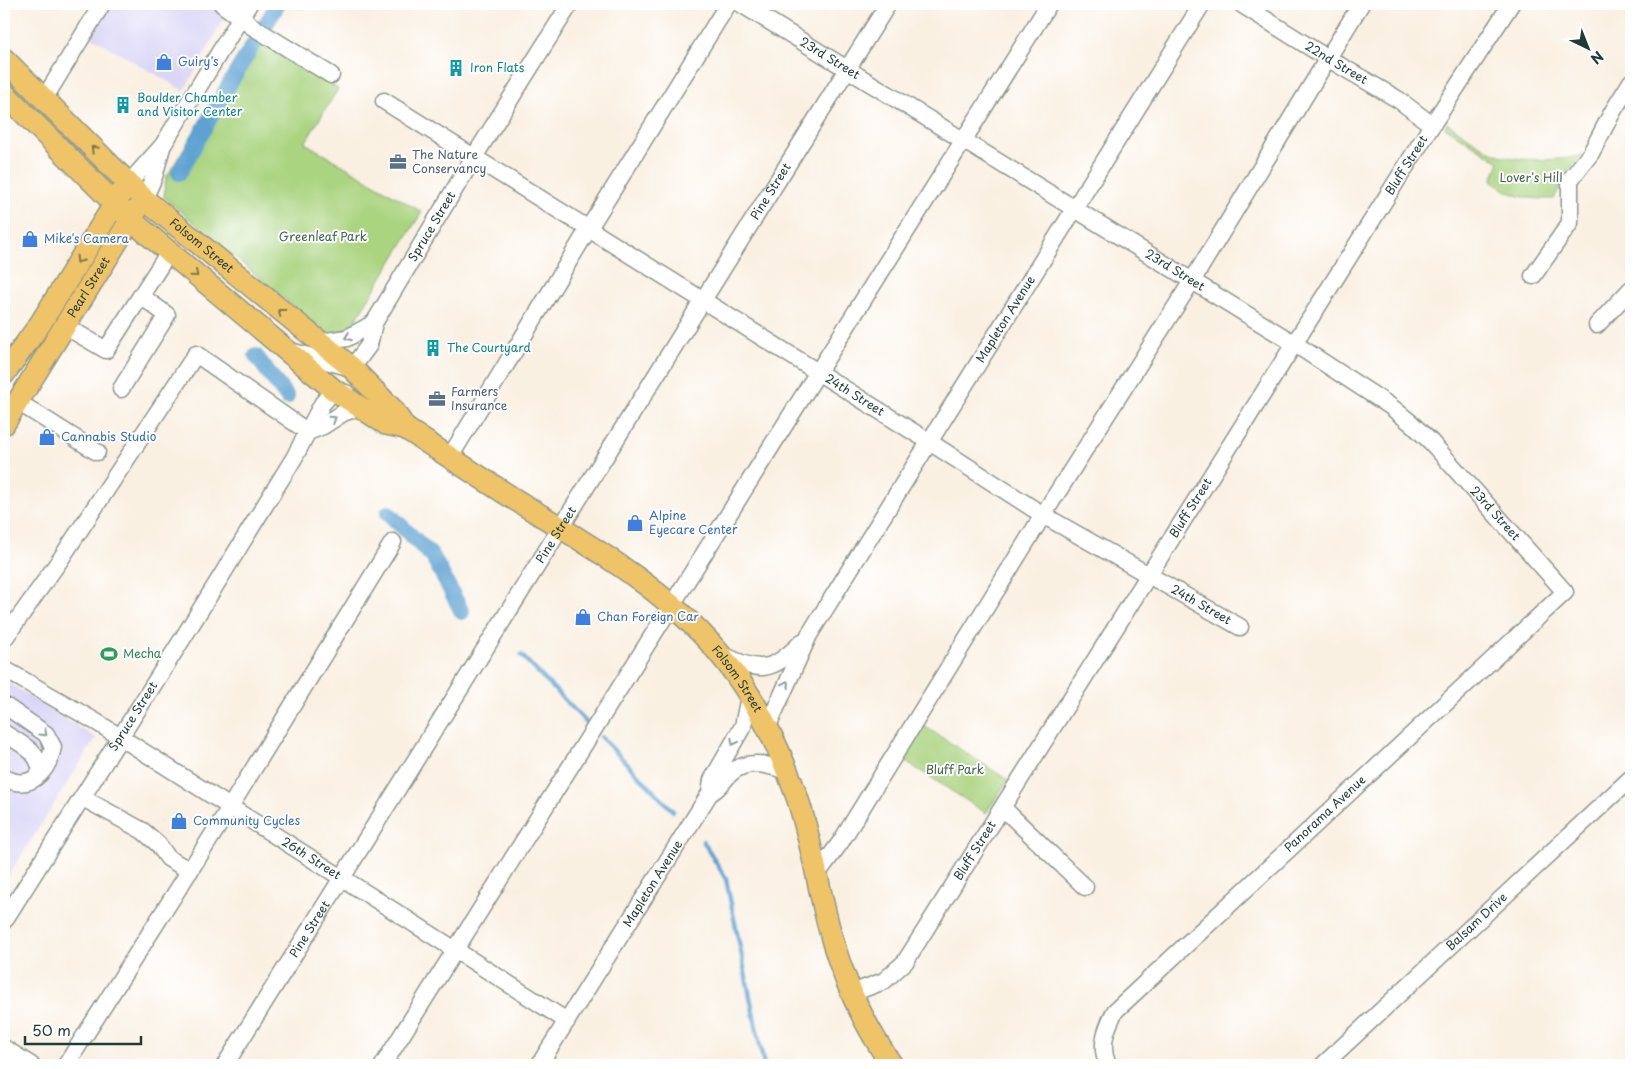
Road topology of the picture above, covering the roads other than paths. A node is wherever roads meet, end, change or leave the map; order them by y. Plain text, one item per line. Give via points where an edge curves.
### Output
1 (102, 4) edge
2 (222, 4) edge
3 (570, 4) edge
4 (728, 4) edge
5 (741, 4) edge
6 (888, 4) edge
7 (1049, 4) edge
8 (1202, 4) edge
9 (1241, 4) edge
10 (1361, 4) edge
11 (1511, 4) edge
12 (247, 16) edge
13 (1327, 58) junction
14 (4, 59) edge
15 (847, 68) junction
16 (331, 75) dead end
17 (1631, 82) edge
18 (4, 93) edge
19 (44, 99) junction
20 (384, 101) dead end
21 (1432, 125) junction
22 (963, 138) junction
23 (163, 145) junction
24 (474, 157) junction
25 (128, 184) junction
26 (144, 199) junction
27 (114, 203) junction
28 (1074, 210) junction
29 (132, 220) junction
30 (589, 228) junction
31 (170, 252) junction
32 (1533, 276) dead end
33 (1192, 281) junction
34 (1631, 290) edge
35 (141, 296) junction
36 (702, 300) junction
37 (374, 323) junction
38 (1597, 325) dead end
39 (65, 326) junction
40 (319, 342) junction
41 (1295, 344) junction
42 (22, 349) junction
43 (287, 350) junction
44 (357, 362) junction
45 (818, 372) junction
46 (4, 374) edge
47 (121, 389) dead end
48 (328, 397) junction
49 (11, 405) edge
50 (358, 407) junction
51 (393, 410) junction
52 (4, 424) edge
53 (405, 428) junction
54 (308, 432) junction
55 (928, 441) junction
56 (97, 452) dead end
57 (450, 457) junction
58 (1043, 515) junction
59 (562, 526) junction
60 (394, 542) dead end
61 (1149, 576) junction
62 (1565, 592) joint
63 (672, 605) junction
64 (1240, 627) dead end
65 (809, 635) junction
66 (4, 639) edge
67 (719, 653) junction
68 (4, 669) edge
69 (748, 696) junction
70 (4, 705) edge
71 (767, 728) junction
72 (4, 733) edge
73 (120, 738) junction
74 (41, 772) junction
75 (787, 772) junction
76 (4, 777) edge
77 (1631, 778) edge
78 (710, 793) junction
79 (84, 798) junction
80 (229, 808) junction
81 (1003, 808) junction
82 (190, 871) junction
83 (817, 874) junction
84 (341, 879) junction
85 (1085, 887) dead end
86 (4, 921) edge
87 (456, 950) junction
88 (852, 992) junction
89 (567, 1021) junction
90 (4, 1048) edge
91 (889, 1064) edge
92 (31, 1065) edge
93 (66, 1065) edge
94 (225, 1065) edge
95 (383, 1065) edge
96 (539, 1065) edge
97 (1108, 1065) edge
98 (1323, 1065) edge

1 - 19 street
2 - 12 street
3 - 24 street, Spruce Street
4 - 30 street
5 - 15 street, 23rd Street
6 - 15 street, Pine Street
7 - 22 street
8 - 28 street, Mapleton Avenue
9 - 13 street, 22nd Street
10 - 13 street
11 - 21 street, Bluff Street
12 - 16 street via 268,37
12 - 23 street, Pearl Street
13 - 21 street, 22nd Street via 1399,100
13 - 33 street
14 - 19 main road, Folsom Street
15 - 22 street, 23rd Street
15 - 36 street, Pine Street
17 - 32 street via 1591,153 1570,180 1570,223
18 - 27 main road, Folsom Street
25 -> 19 main road, Folsom Street
20 - 24 street, 24th Street
21 - 41 street, Bluff Street
22 - 28 street, 23rd Street
22 - 45 street
23 - 25 street, Pearl Street
23 - 26 street, Pearl Street
24 - 30 street, 24th Street
24 - 37 street, Spruce Street
25 - 26 main road, Folsom Street
25 - 27 main road, Pearl Street
26 - 29 main road, Pearl Street
40 -> 26 main road, Folsom Street
27 - 29 main road, Folsom Street
27 -> 42 main road, Pearl Street
28 - 33 street, 23rd Street
28 - 55 street, Mapleton Avenue
29 - 31 main road, Folsom Street
29 - 39 main road, Pearl Street
30 - 36 street, 24th Street
30 - 57 street
31 - 35 street
31 -> 43 main road, Folsom Street
33 - 41 street, 23rd Street
33 - 58 street
34 - 38 street
35 - 39 street via 106,350
35 - 47 street via 167,315
36 - 45 street, 24th Street
36 - 59 street, Pine Street
37 -> 40 street via 346,338
37 - 44 street, Spruce Street via 369,345
39 - 49 main road, Pearl Street
40 - 44 main road, Folsom Street
41 - 61 street, Bluff Street
41 - 62 street, 23rd Street via 1411,423
42 - 46 main road, Pearl Street
42 - 49 main road via 26,354 24,376
43 - 44 street
43 - 48 main road, Folsom Street
44 - 51 main road, Folsom Street
45 - 55 street, 24th Street
45 - 63 street
48 - 50 main road, Folsom Street
48 - 51 street
48 - 54 street, Spruce Street
49 - 52 main road, Pearl Street
49 - 56 street
50 - 53 main road, Folsom Street via 386,424
54 -> 50 street
51 - 53 main road, Folsom Street
53 - 57 main road, Folsom Street
54 - 66 street via 196,354
54 - 73 street, Spruce Street
55 - 58 street, 24th Street
55 - 65 street, Mapleton Avenue
57 - 59 main road, Folsom Street
58 - 61 street, 24th Street
58 - 83 street via 876,786
59 - 63 main road, Folsom Street via 635,575
59 - 84 street, Pine Street
60 - 80 street
61 - 64 street, 24th Street
61 - 81 street, Bluff Street
62 - 97 street, Panorama Avenue via 1115,1011 1105,1031 1103,1048
63 - 67 main road, Folsom Street
63 - 87 street
65 - 67 street, Mapleton Avenue via 785,658 766,667 739,663
71 -> 65 street, Mapleton Avenue
67 - 69 main road, Folsom Street
68 - 73 street, 26th Street
69 - 71 main road, Folsom Street
69 -> 78 street, Mapleton Avenue via 743,726 712,780
70 -> 74 street via 51,740 52,753
71 - 75 main road, Folsom Street
72 - 74 street via 33,752
73 - 79 street, Spruce Street
73 - 80 street, 26th Street
74 - 76 street via 22,784
75 - 78 street via 768,765 742,765 721,787
75 - 83 main road, Folsom Street
77 - 98 street, Balsam Drive
78 - 89 street, Mapleton Avenue
79 - 82 street via 143,831 168,858
79 - 86 street, Spruce Street
80 - 82 street
80 - 84 street, 26th Street
81 - 85 street
81 - 88 street, Bluff Street via 905,962 884,981
82 - 93 street
83 - 88 main road, Folsom Street via 828,926
84 - 87 street, 26th Street
84 - 94 street, Pine Street
87 - 89 street, 26th Street
87 - 95 street
88 - 91 main road, Folsom Street
89 - 96 street, Mapleton Avenue
90 - 92 street

